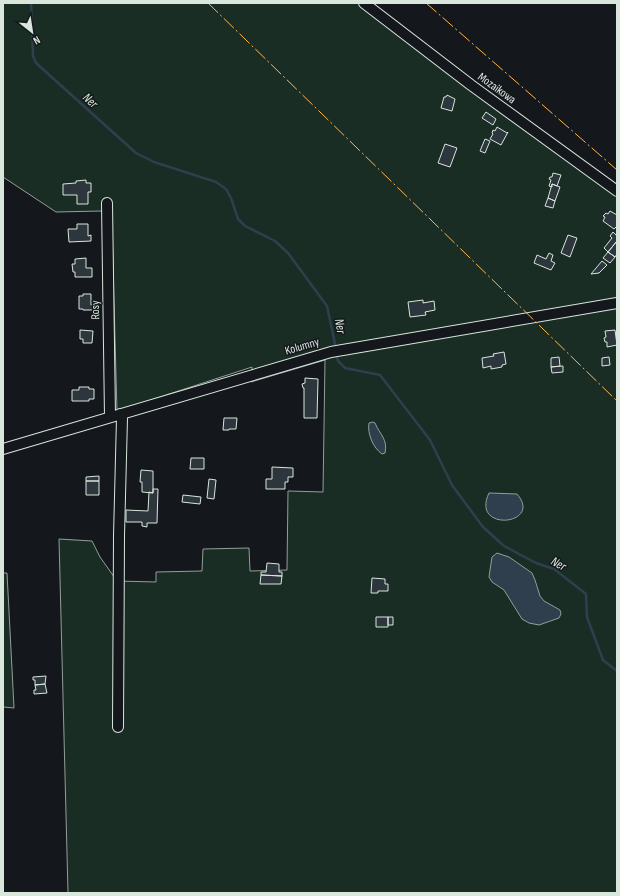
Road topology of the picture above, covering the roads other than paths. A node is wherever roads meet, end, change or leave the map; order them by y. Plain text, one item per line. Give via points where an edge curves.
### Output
1 (364, 3) edge
2 (617, 191) edge
3 (107, 203) dead end
4 (617, 303) edge
5 (115, 415) junction
6 (3, 449) edge
7 (118, 727) dead end

1 - 2 street, Mozaikowa
3 - 5 street, Rosy
4 - 5 street, Kolumny via 344,349
5 - 6 street, Kolumny
5 - 7 street, Rosy via 122,418

